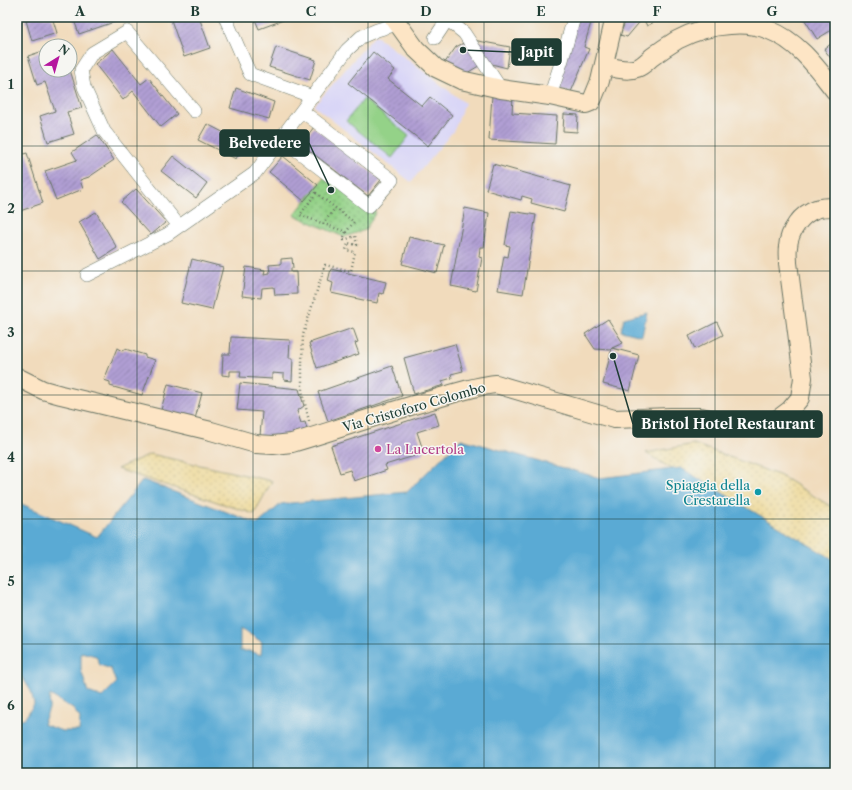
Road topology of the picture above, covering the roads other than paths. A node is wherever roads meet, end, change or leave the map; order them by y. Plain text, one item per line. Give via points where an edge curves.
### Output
1 (225, 17) edge
2 (615, 17) edge
3 (448, 18) edge
4 (395, 20) edge
5 (573, 21) dead end
6 (435, 38) dead end
7 (602, 73) junction
8 (501, 89) junction
9 (835, 91) edge
10 (550, 96) junction
11 (313, 97) junction
12 (194, 111) dead end
13 (302, 111) junction
14 (281, 138) junction
15 (835, 207) edge
16 (179, 226) junction
17 (87, 275) dead end
18 (17, 377) edge

1 - 11 street via 250,74
2 - 7 street
3 - 6 street
3 - 8 street via 464,33
4 - 8 street via 416,49 436,68 461,80
4 - 11 street via 361,37 347,50
5 - 10 street
7 - 9 street via 616,68 637,68 677,40 700,30 717,26 748,25 768,29 798,48
7 - 10 street via 591,102 586,104
8 - 10 street
11 - 13 street
12 - 16 street via 127,32 92,53 82,70 84,88 104,132
13 - 14 street
13 - 14 street via 392,180 369,206
14 - 16 street via 255,173
15 - 18 street, Via Cristoforo Colombo via 817,208 802,217 789,238 788,263 803,378 800,398 790,410 770,424 743,425 701,417 614,419 496,384 443,396 292,443 256,444 43,390
16 - 17 street

